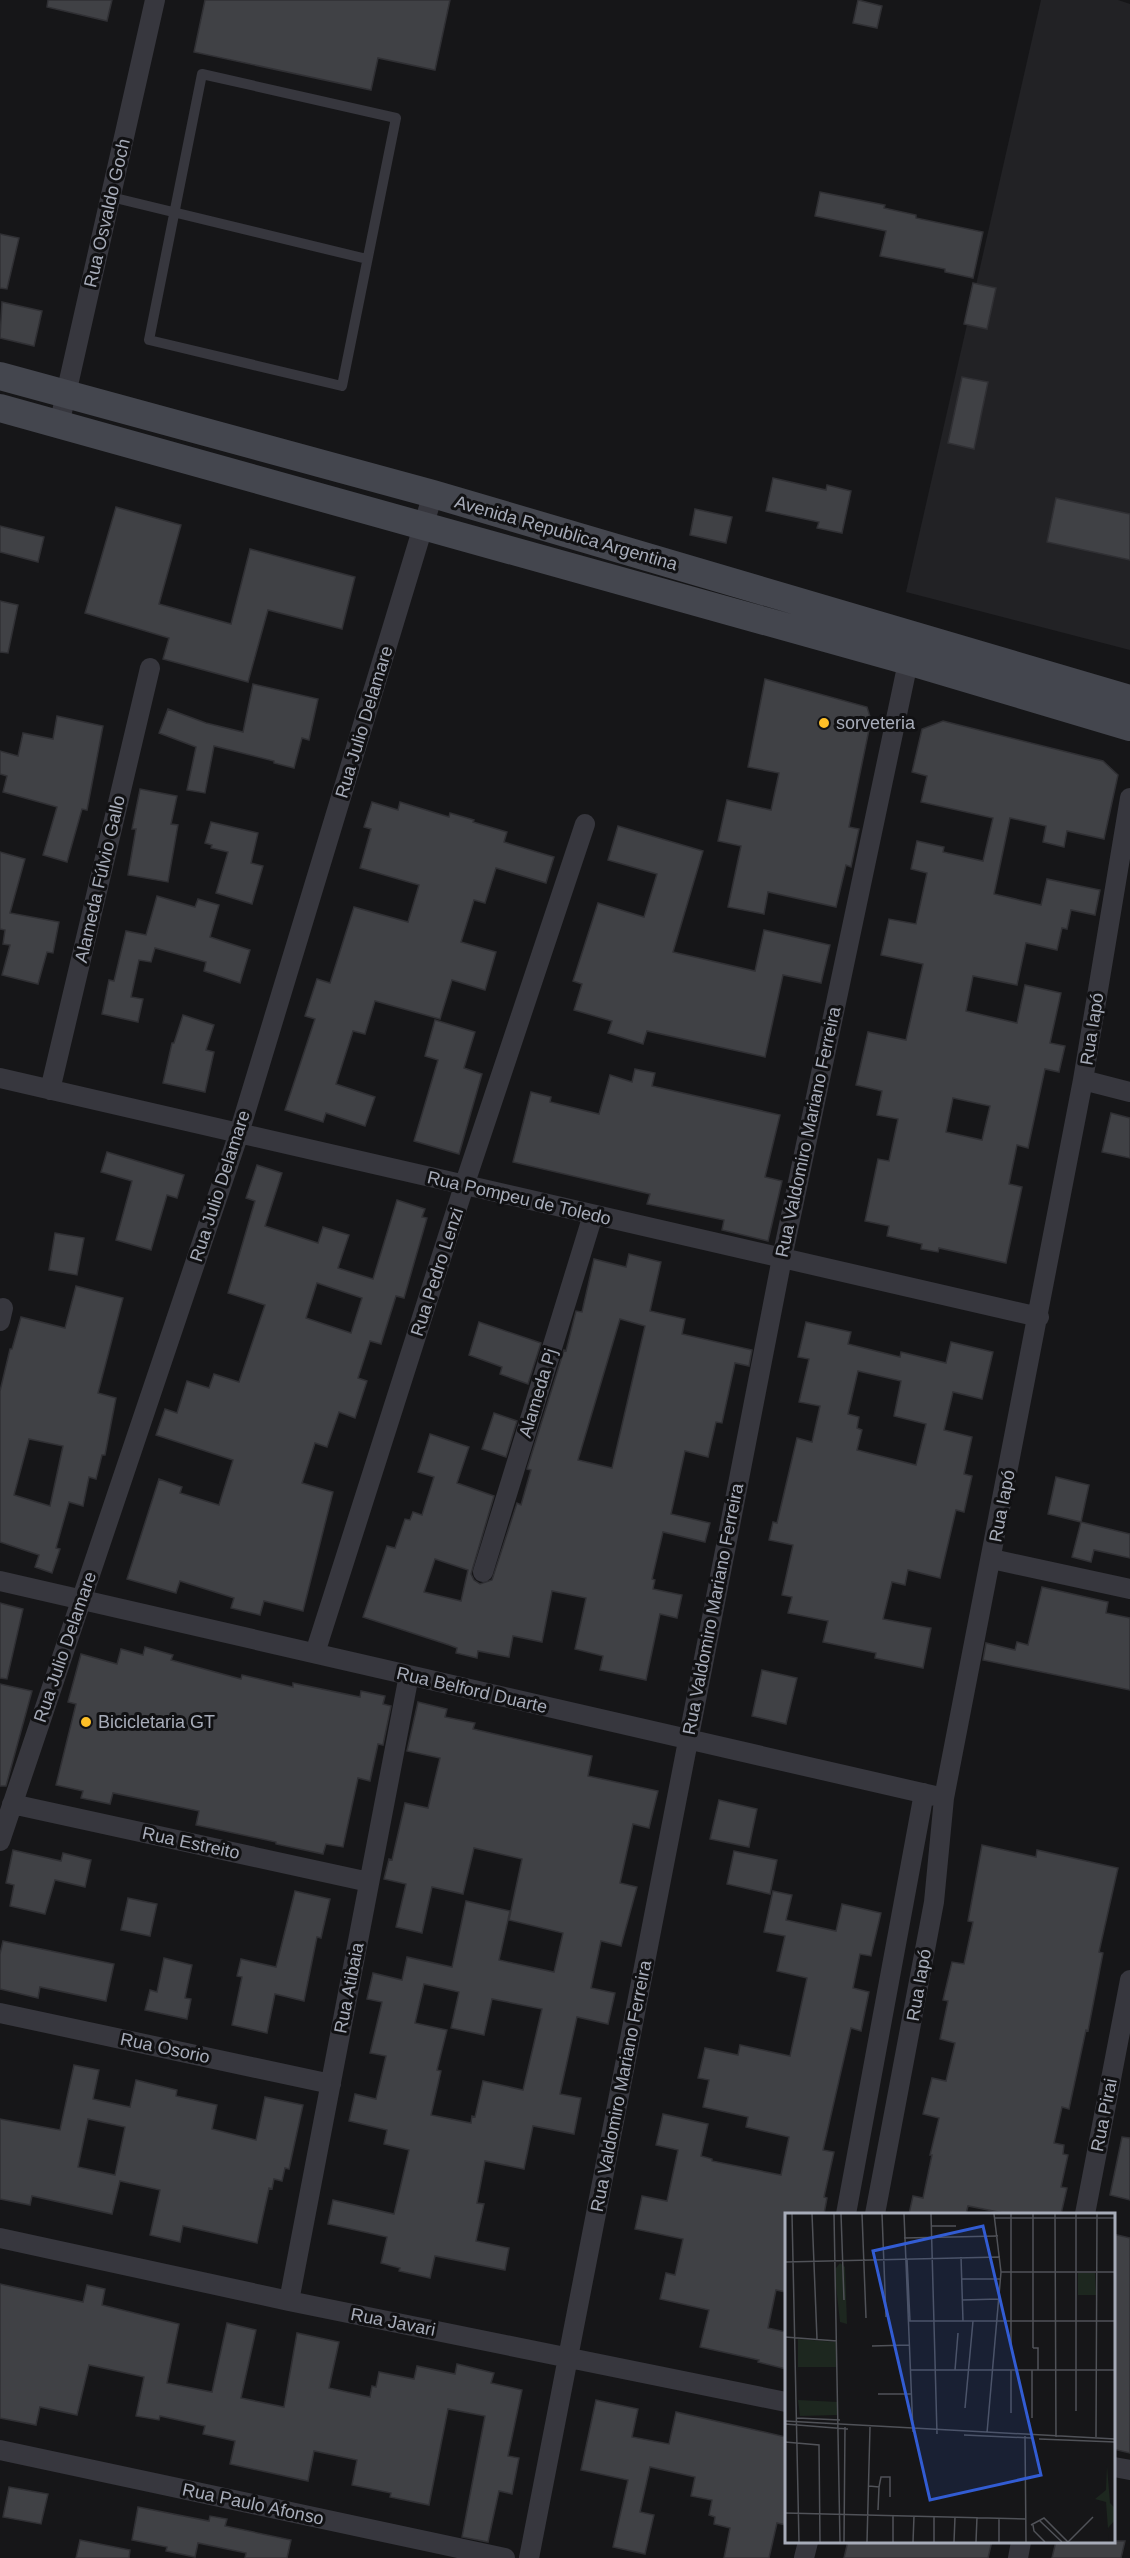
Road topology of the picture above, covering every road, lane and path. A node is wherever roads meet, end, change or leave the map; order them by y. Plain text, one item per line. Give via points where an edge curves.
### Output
1 (155, 0) edge
2 (111, 197) junction
3 (174, 212) junction
4 (367, 260) junction
5 (0, 376) edge
6 (67, 394) junction
7 (0, 408) edge
8 (59, 425) junction
9 (433, 494) junction
10 (424, 526) junction
11 (911, 648) junction
12 (150, 668) dead end
13 (1130, 699) edge
14 (1130, 728) edge
15 (1130, 798) edge
16 (585, 824) dead end
17 (0, 1078) edge
18 (1083, 1080) junction
19 (50, 1090) junction
20 (1130, 1092) edge
21 (239, 1133) junction
22 (464, 1186) junction
23 (593, 1215) junction
24 (782, 1258) junction
25 (1038, 1317) junction
26 (992, 1559) junction
27 (483, 1572) dead end
28 (0, 1581) edge
29 (1130, 1589) edge
30 (81, 1600) junction
31 (315, 1653) junction
32 (409, 1675) junction
33 (688, 1740) junction
34 (924, 1793) junction
35 (944, 1798) junction
36 (12, 1804) junction
37 (0, 1841) edge
38 (369, 1882) junction
39 (1130, 1980) edge
40 (0, 2013) edge
41 (331, 2084) junction
42 (846, 2213) edge
43 (874, 2213) edge
44 (1084, 2213) edge
45 (0, 2238) edge
46 (289, 2301) junction
47 (568, 2358) junction
48 (785, 2402) edge
49 (0, 2450) edge
50 (1115, 2467) edge
51 (1130, 2470) edge
52 (808, 2543) edge
53 (1021, 2543) edge
54 (505, 2558) edge
55 (529, 2558) edge
56 (804, 2558) edge
57 (1018, 2558) edge

1 - 2 street, Rua Osvaldo Goch
2 - 3 lane
2 - 6 street, Rua Osvaldo Goch
3 - 4 lane
3 - 4 lane via 149,340 342,386
3 - 4 lane via 202,74 396,118
5 - 6 main road, Avenida Republica Argentina
6 - 8 street, Rua Osvaldo Goch
6 - 9 main road, Avenida Republica Argentina
7 - 8 main road, Avenida Republica Argentina
8 - 10 main road, Avenida Republica Argentina
9 - 10 street, Rua Julio Delamare
9 - 11 main road, Avenida Republica Argentina
10 - 11 main road, Avenida Republica Argentina
10 - 21 street, Rua Julio Delamare
11 - 13 main road, Avenida Republica Argentina
11 - 14 main road, Avenida Republica Argentina
11 - 24 street, Rua Valdomiro Mariano Ferreira
12 - 19 street, Alameda Fúlvio Gallo
15 - 18 street, Rua Iapó
16 - 22 street, Rua Pedro Lenzi
17 - 19 street, Rua Pompeu de Toledo
18 - 20 street
18 - 25 street, Rua Iapó
19 - 21 street, Rua Pompeu de Toledo
21 - 22 street, Rua Pompeu de Toledo
21 - 30 street, Rua Julio Delamare
22 - 23 street, Rua Pompeu de Toledo
22 - 31 street, Rua Pedro Lenzi
23 - 24 street, Rua Pompeu de Toledo
23 - 27 street, Alameda Pj
24 - 25 street, Rua Pompeu de Toledo
24 - 33 street, Rua Valdomiro Mariano Ferreira
25 - 26 street, Rua Iapó
26 - 29 street
26 - 35 street, Rua Iapó
28 - 30 street, Rua Belford Duarte
30 - 31 street, Rua Belford Duarte
30 - 36 street, Rua Julio Delamare
31 - 32 street, Rua Belford Duarte
32 - 33 street, Rua Belford Duarte
32 - 38 street, Rua Atibaia
33 - 34 street, Rua Belford Duarte
33 - 47 street, Rua Valdomiro Mariano Ferreira
34 - 35 street, Rua Belford Duarte
34 - 42 street, Rua Iapó
35 - 43 street, Rua Iapó via 934,1902
36 - 37 street, Rua Julio Delamare
36 - 38 street, Rua Estreito
38 - 41 street, Rua Atibaia
39 - 44 street, Rua Pirai
40 - 41 street, Rua Osorio
41 - 46 street, Rua Atibaia
45 - 46 street, Rua Javari
46 - 47 street, Rua Javari
47 - 48 street, Rua Javari
47 - 55 street, Rua Valdomiro Mariano Ferreira
49 - 54 street, Rua Paulo Afonso
50 - 51 street
52 - 56 street
53 - 57 street

